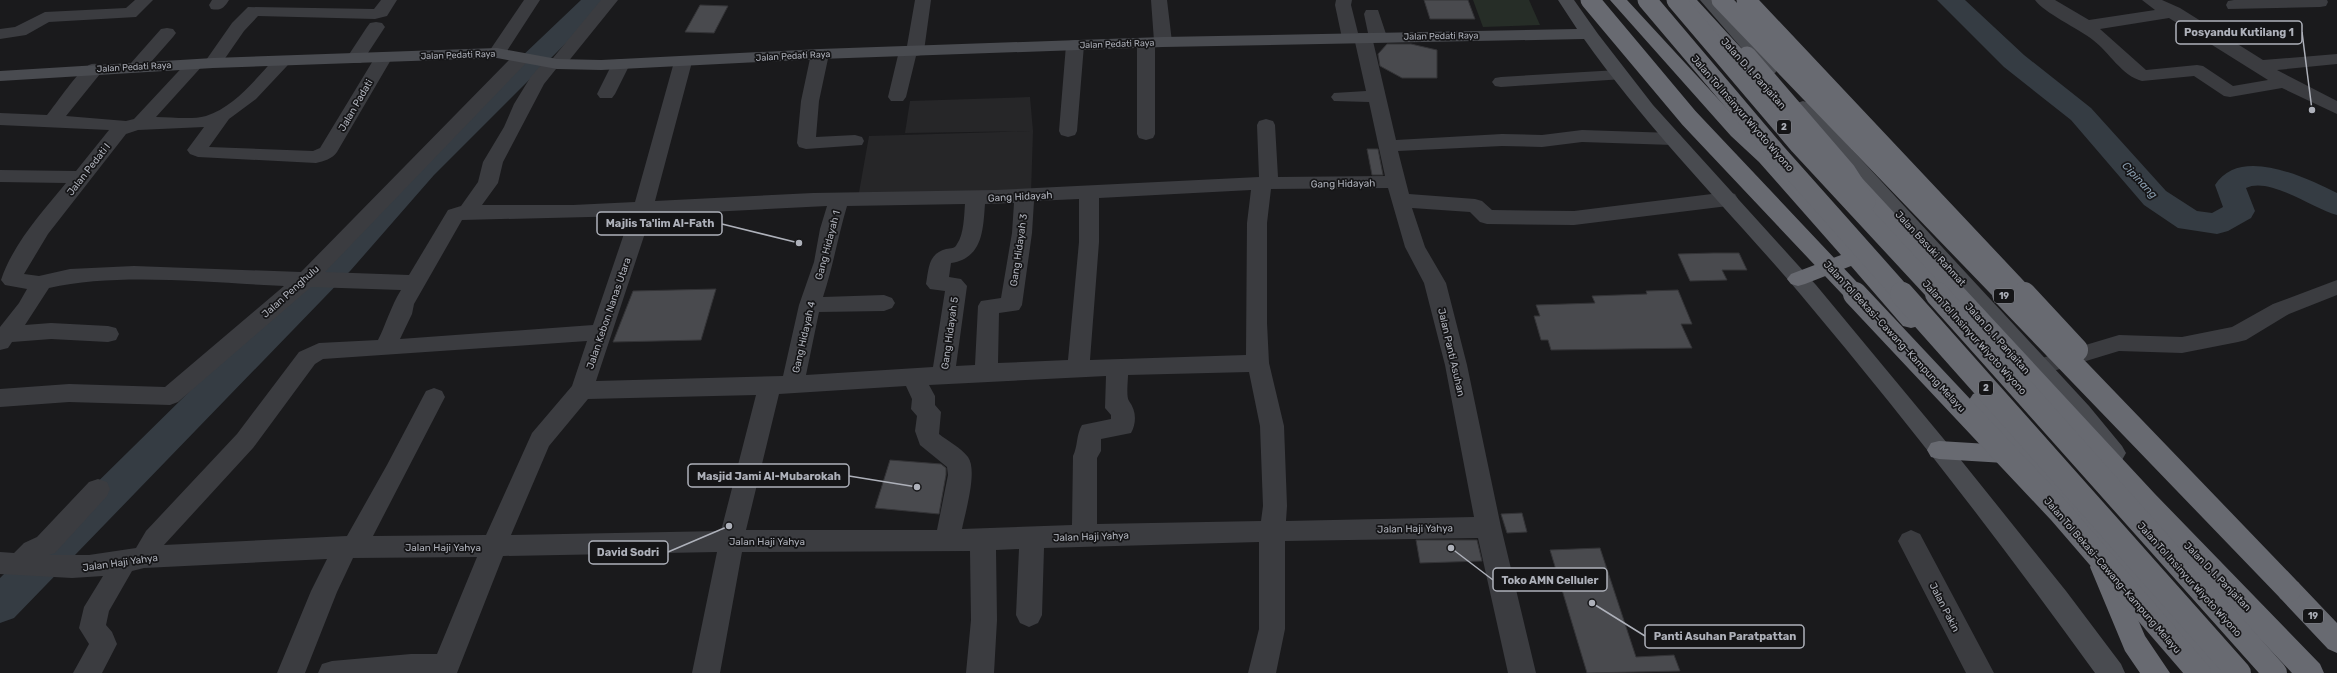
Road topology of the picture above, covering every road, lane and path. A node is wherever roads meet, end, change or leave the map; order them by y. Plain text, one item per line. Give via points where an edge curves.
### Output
1 (145, 0) edge
2 (389, 0) edge
3 (532, 0) edge
4 (610, 0) edge
5 (923, 0) edge
6 (1159, 0) edge
7 (1344, 0) edge
8 (1566, 0) edge
9 (1590, 0) edge
10 (1618, 0) edge
11 (1640, 0) edge
12 (1646, 0) edge
13 (1676, 0) edge
14 (1688, 0) edge
15 (1700, 0) edge
16 (1708, 0) edge
17 (1722, 0) edge
18 (1746, 0) edge
19 (2043, 0) edge
20 (2150, 0) edge
21 (2286, 2) edge
22 (2320, 2) dead end
23 (2234, 4) dead end
24 (258, 6) edge
25 (2174, 12) junction
26 (1372, 14) dead end
27 (2086, 26) junction
28 (376, 27) dead end
29 (167, 33) dead end
30 (0, 34) edge
31 (1587, 34) junction
32 (1364, 37) junction
33 (1154, 42) junction
34 (1075, 46) junction
35 (911, 51) junction
36 (497, 53) junction
37 (820, 54) junction
38 (383, 58) junction
39 (522, 58) junction
40 (354, 59) junction
41 (2337, 59) edge
42 (281, 62) junction
43 (683, 62) junction
44 (213, 63) junction
45 (552, 63) junction
46 (1746, 63) junction
47 (195, 64) junction
48 (621, 64) junction
49 (2257, 66) junction
50 (137, 67) junction
51 (1698, 68) junction
52 (95, 69) junction
53 (1618, 74) junction
54 (0, 76) edge
55 (1501, 82) dead end
56 (2284, 82) junction
57 (606, 94) dead end
58 (1375, 96) junction
59 (897, 97) dead end
60 (1340, 97) dead end
61 (2337, 108) edge
62 (222, 116) junction
63 (1, 120) edge
64 (52, 121) junction
65 (132, 125) junction
66 (1266, 125) dead end
67 (1068, 131) dead end
68 (1146, 134) dead end
69 (1673, 139) junction
70 (855, 141) dead end
71 (1388, 146) junction
72 (1766, 158) junction
73 (0, 176) edge
74 (82, 177) junction
75 (1265, 183) junction
76 (1399, 191) junction
77 (1089, 192) junction
78 (1024, 196) junction
79 (975, 198) junction
80 (1728, 199) junction
81 (839, 200) junction
82 (643, 208) junction
83 (468, 212) junction
84 (1897, 250) junction
85 (1854, 257) junction
86 (1798, 278) junction
87 (317, 279) junction
88 (6, 280) edge
89 (415, 282) junction
90 (39, 283) junction
91 (2337, 287) edge
92 (812, 297) junction
93 (884, 303) dead end
94 (1991, 330) junction
95 (602, 332) junction
96 (108, 334) dead end
97 (3, 339) edge
98 (1931, 342) junction
99 (385, 348) junction
100 (1258, 363) junction
101 (1117, 367) junction
102 (2040, 367) junction
103 (1078, 370) junction
104 (986, 373) junction
105 (943, 375) junction
106 (916, 377) junction
107 (782, 384) junction
108 (582, 390) junction
109 (434, 397) dead end
110 (0, 398) edge
111 (1939, 450) junction
112 (2029, 456) junction
113 (98, 489) dead end
114 (2146, 501) junction
115 (2084, 520) junction
116 (1488, 527) junction
117 (1272, 532) junction
118 (1084, 535) junction
119 (1032, 539) junction
120 (948, 540) junction
121 (982, 540) junction
122 (730, 541) junction
123 (1911, 541) dead end
124 (494, 546) junction
125 (350, 547) junction
126 (133, 560) junction
127 (15, 564) edge
128 (2289, 590) junction
129 (1029, 615) dead end
130 (2337, 641) edge
131 (444, 670) edge
132 (87, 673) edge
133 (291, 673) edge
134 (332, 673) edge
135 (706, 673) edge
136 (980, 673) edge
137 (1262, 673) edge
138 (1522, 673) edge
139 (1980, 673) edge
140 (2111, 673) edge
141 (2156, 673) edge
142 (2198, 673) edge
143 (2219, 673) edge
144 (2239, 673) edge
145 (2275, 673) edge
146 (2310, 673) edge

1 - 30 street via 130,13 45,17 20,31
2 - 24 street via 381,12 375,14
3 - 36 street
4 - 45 street
5 - 35 street
6 - 33 street
7 - 32 street via 1343,5
8 - 31 street
9 - 142 highway, Jalan Tol Bekasi–Cawang–Kampung Melayu, bridge via 1689,118 2059,512
10 - 72 highway via 1738,132
11 - 51 highway
12 - 144 highway, Jalan Tol Insinyur Wiyoto Wiyono / 2, bridge via 1776,151
13 - 84 highway, Jalan Tol Insinyur Wiyoto Wiyono / 2, bridge via 1799,146
14 - 46 highway, Jalan D. I. Panjaitan
15 - 84 highway, bridge via 1846,171
16 - 102 street, Jalan Basuki Rahmat
17 - 128 highway, 19, bridge
18 - 128 highway, bridge via 2064,336
19 - 27 street
20 - 25 street
21 - 22 street
21 - 23 street
24 - 44 street via 238,27
25 - 27 street
25 - 49 street
26 - 32 street
27 - 56 street via 2142,76 2197,70 2230,92
28 - 40 street
29 - 50 street
31 - 32 street, Jalan Pedati Raya
31 - 53 street
32 - 33 street, Jalan Pedati Raya
32 - 58 street, Jalan Panti Asuhan
33 - 34 street, Jalan Pedati Raya
33 - 68 street via 1148,66
34 - 35 street, Jalan Pedati Raya
34 - 67 street
35 - 37 street, Jalan Pedati Raya
35 - 59 street
36 - 38 street, Jalan Pedati Raya
36 - 39 street, Jalan Pedati Raya
37 - 43 street, Jalan Pedati Raya
37 - 70 street via 808,115 806,143
38 - 40 street, Jalan Pedati Raya
38 - 62 street, Jalan Padati via 327,152 316,157 205,153 197,150
39 - 45 street, Jalan Pedati Raya
39 - 87 street, Jalan Penghulu
40 - 42 street, Jalan Pedati Raya
41 - 49 street
42 - 44 street, Jalan Pedati Raya
42 - 62 street via 234,109
43 - 48 street, Jalan Pedati Raya
43 - 82 street, Jalan Kebon Nanas Utara
44 - 47 street, Jalan Pedati Raya
45 - 48 street, Jalan Pedati Raya
45 - 83 street via 536,82 523,104 493,162 488,182
46 - 51 highway via 1719,62
46 - 94 highway, Jalan D. I. Panjaitan
47 - 50 street, Jalan Pedati Raya
47 - 65 street, Jalan Pedati I
48 - 57 street
49 - 56 street
50 - 52 street, Jalan Pedati Raya
51 - 72 highway via 1746,126
52 - 54 street, Jalan Pedati Raya
52 - 64 street
53 - 55 street
53 - 69 street
56 - 61 street
58 - 60 street
58 - 71 street, Jalan Panti Asuhan
62 - 65 street via 196,123
63 - 64 street
64 - 65 street
65 - 74 street, Jalan Pedati I
66 - 75 street
69 - 71 street via 1582,136 1542,141 1502,140
69 - 80 street
71 - 76 street, Jalan Panti Asuhan
72 - 85 highway
73 - 74 street
74 - 88 street, Jalan Pedati I via 38,232
75 - 76 street, Gang Hidayah
75 - 77 street, Gang Hidayah
75 - 100 street via 1257,224
76 - 80 street, Gang Hidayah via 1475,206 1487,217 1574,218
76 - 116 street, Jalan Panti Asuhan via 1415,247 1435,283 1456,365
77 - 78 street, Gang Hidayah
77 - 103 street via 1087,272 1080,326
78 - 79 street, Gang Hidayah
78 - 104 street, Gang Hidayah 3 via 1022,233 1011,304 990,306
79 - 81 street, Gang Hidayah
79 - 105 street, Gang Hidayah 5 via 971,232 965,249 959,254 942,258 937,283 956,286
80 - 86 street
81 - 82 street, Gang Hidayah
81 - 92 street, Gang Hidayah 1 via 824,262
82 - 83 street, Gang Hidayah via 573,212
82 - 95 street, Jalan Kebon Nanas Utara
83 - 89 street via 455,215
84 - 145 highway, Jalan Tol Insinyur Wiyoto Wiyono / 2, bridge
85 - 86 highway
85 - 98 highway
86 - 111 street
87 - 89 street
87 - 90 street via 134,273 70,276
87 - 110 street, Jalan Penghulu via 170,396 69,393
88 - 90 street, Jalan Pedati I
89 - 99 street
90 - 97 street via 34,298
91 - 102 street via 2281,309 2238,334 2182,345 2119,343
92 - 93 street
92 - 107 street, Gang Hidayah 4
94 - 98 highway via 1983,323 1963,314 1937,314 1931,316 1926,323 1926,332
94 - 114 highway, Jalan D. I. Panjaitan
95 - 99 street
95 - 108 street, Jalan Kebon Nanas Utara
96 - 97 street via 51,331
98 - 112 highway
99 - 126 street via 319,351 307,358 245,441
100 - 101 street
100 - 117 street via 1272,426 1275,506
101 - 103 street
101 - 118 street via 1117,408 1123,408 1123,426 1090,431 1089,451 1085,456
102 - 114 street, Jalan Basuki Rahmat via 2081,412 2142,489
103 - 104 street
104 - 105 street
105 - 106 street
106 - 107 street
106 - 120 street via 918,390 924,396 923,409 929,412 928,438 959,463 960,475
107 - 108 street
107 - 122 street, Gang Hidayah 4 via 752,448
108 - 124 street, Jalan Kebon Nanas Utara via 540,440
109 - 125 street via 396,472
111 - 112 highway
111 - 140 street via 2052,592
112 - 115 highway
113 - 127 street via 46,545
114 - 146 highway, Jalan D. I. Panjaitan
115 - 141 highway via 2136,643
115 - 143 highway
116 - 117 street, Jalan Haji Yahya
116 - 138 street, Jalan Panti Asuhan
117 - 118 street, Jalan Haji Yahya
117 - 137 street via 1272,629
118 - 119 street, Jalan Haji Yahya
119 - 121 street, Jalan Haji Yahya
119 - 129 street
120 - 121 street, Jalan Haji Yahya
120 - 122 street, Jalan Haji Yahya
121 - 136 street via 984,620
122 - 124 street, Jalan Haji Yahya
122 - 135 street, Gang Hidayah 4
123 - 139 street, Jalan Pakin
124 - 125 street, Jalan Haji Yahya
124 - 131 street, Jalan Kebon Nanas Utara
125 - 126 street, Jalan Haji Yahya
125 - 133 street via 324,591
126 - 127 street, Jalan Haji Yahya via 91,568 50,568
126 - 132 street via 98,605 92,628 104,644
128 - 130 highway, 19
131 - 134 street via 411,666

